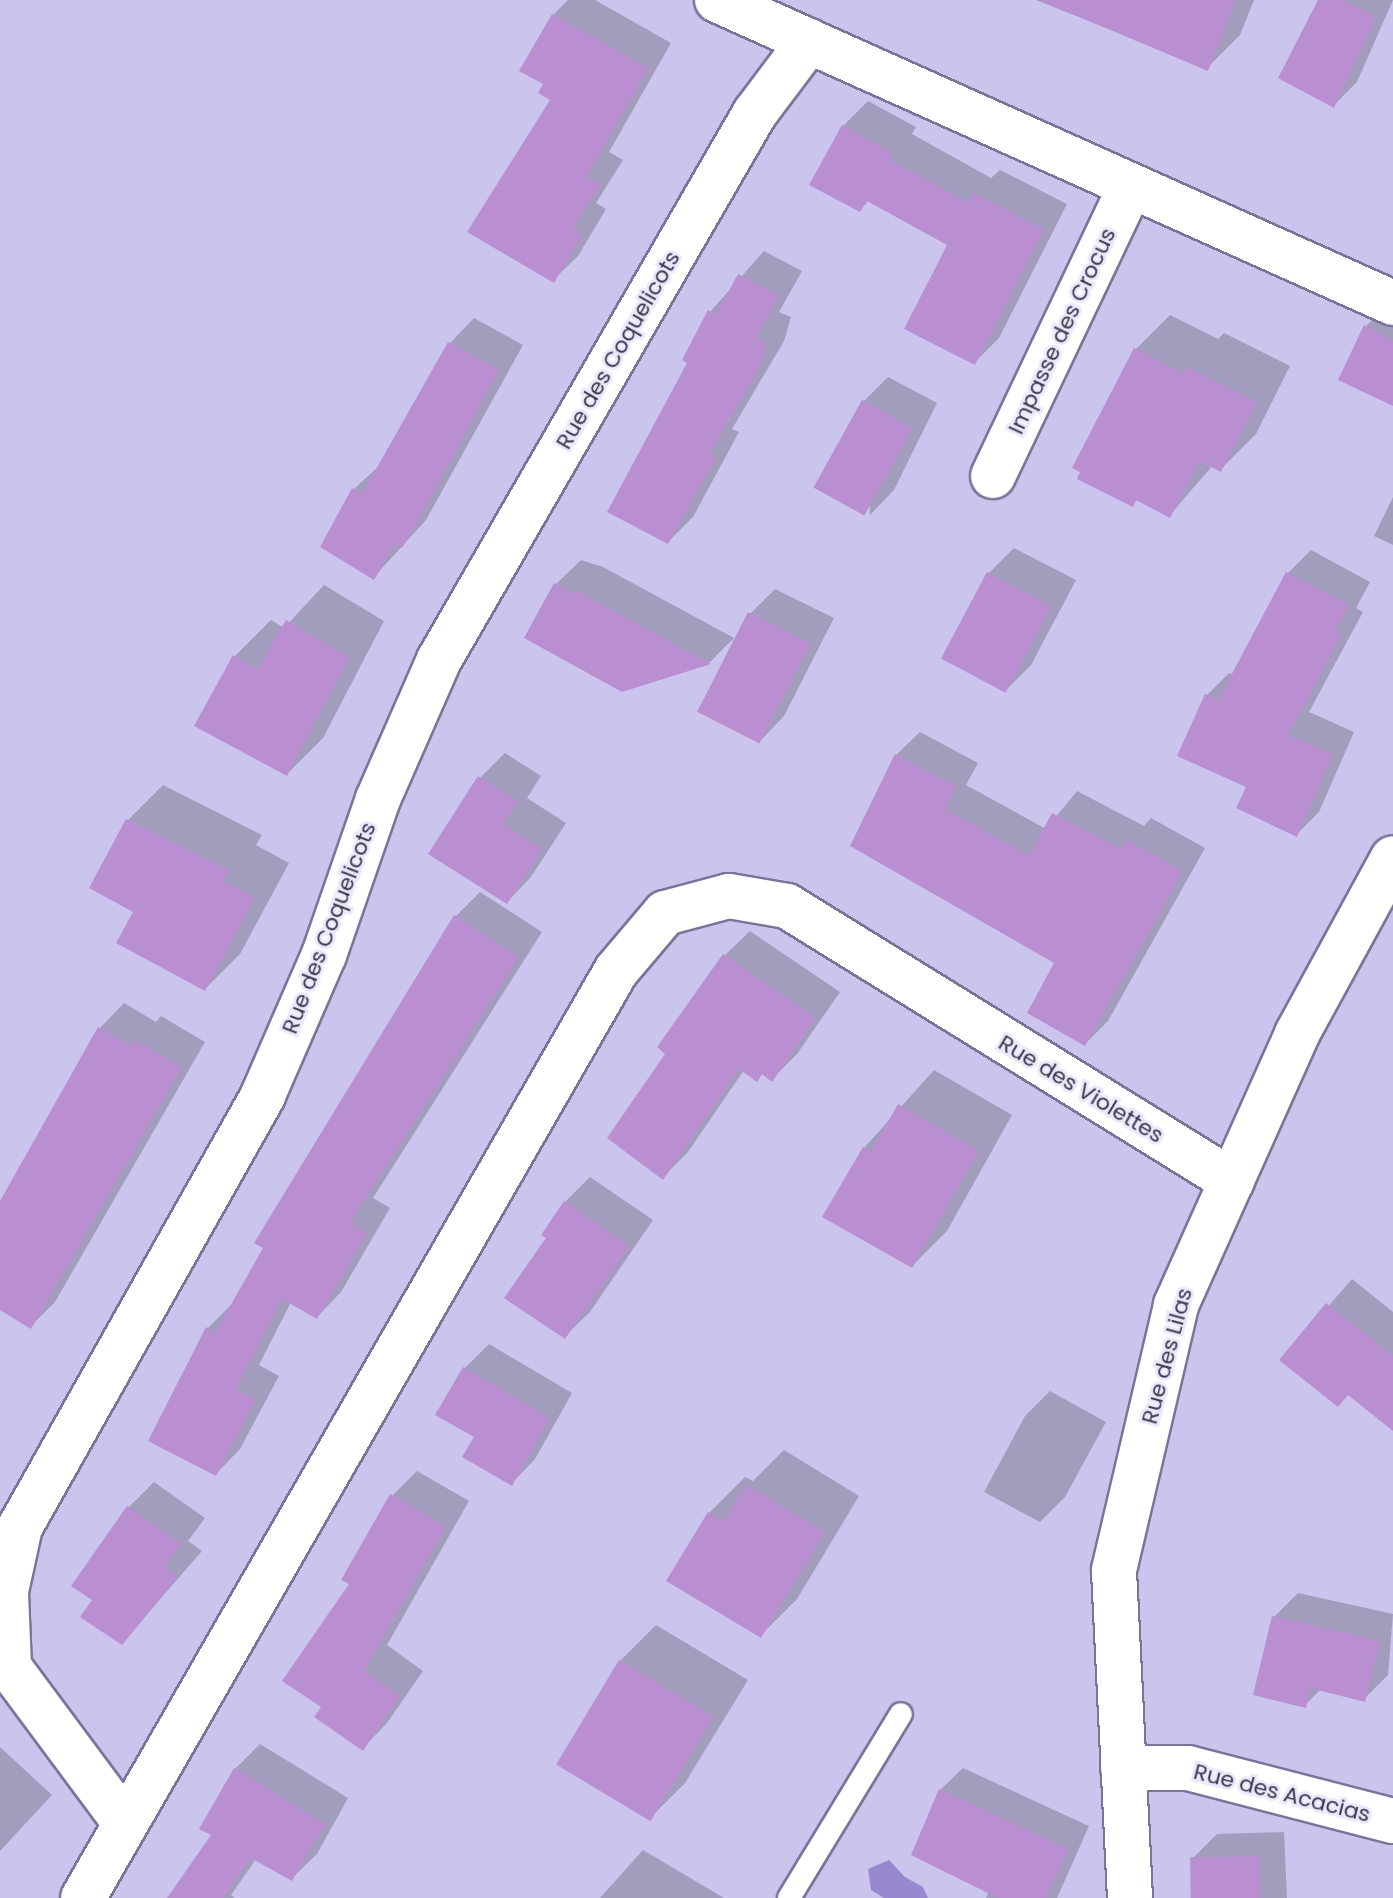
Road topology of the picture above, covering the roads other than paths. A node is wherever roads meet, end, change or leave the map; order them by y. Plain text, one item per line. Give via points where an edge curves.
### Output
1 (717, 0) edge
2 (809, 41) junction
3 (1131, 186) junction
4 (1393, 303) edge
5 (993, 476) dead end
6 (1393, 858) edge
7 (1232, 1181) junction
8 (901, 1714) dead end
9 (1123, 1768) junction
10 (1393, 1821) edge
11 (125, 1823) junction
12 (83, 1898) edge
13 (789, 1898) edge
14 (1130, 1898) edge

1 - 2 street
2 - 3 street
2 - 11 street, Rue des Coquelicots via 755,113 439,660 378,799 324,955 263,1095 20,1527 6,1591 9,1667
3 - 4 street
3 - 5 street, Impasse des Crocus
6 - 7 street, Rue des Lilas via 1297,1034
7 - 9 street, Rue des Lilas via 1176,1305 1114,1570
7 - 11 street, Rue des Violettes via 787,906 729,896 665,913 616,971
8 - 13 lane
9 - 10 street, Rue des Acacias via 1188,1768
9 - 14 street, Rue des Lilas
11 - 12 street, Rue des Violettes

